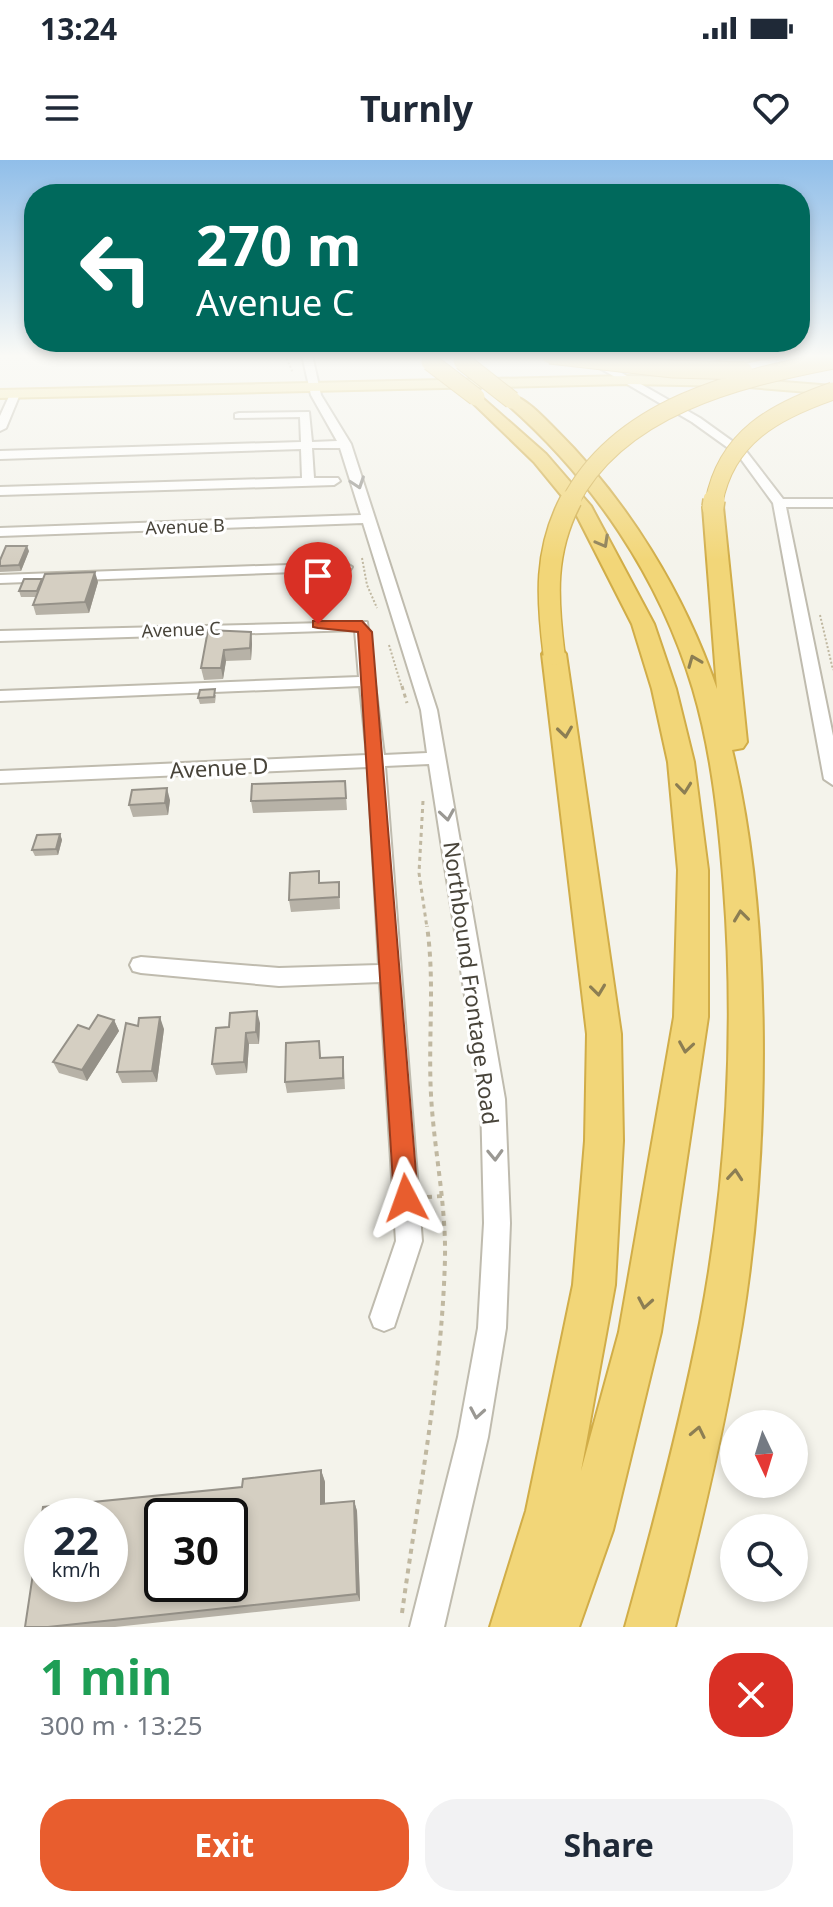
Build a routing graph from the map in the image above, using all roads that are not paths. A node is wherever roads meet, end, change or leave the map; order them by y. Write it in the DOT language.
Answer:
graph roads {
  1 [pos="306,423"];
  2 [pos="335,423"];
  3 [pos="504,423"];
  4 [pos="538,423"];
  5 [pos="647,423"];
  6 [pos="701,423"];
  7 [pos="763,423"];
  8 [pos="345,444"];
  9 [pos="308,447"];
  10 [pos="0,455"];
  11 [pos="334,481"];
  12 [pos="308,482"];
  13 [pos="0,491"];
  14 [pos="779,503"];
  15 [pos="832,504"];
  16 [pos="370,519"];
  17 [pos="0,532"];
  18 [pos="345,567"];
  19 [pos="0,579"];
  20 [pos="0,636"];
  21 [pos="368,681"];
  22 [pos="0,696"];
  23 [pos="828,736"];
  24 [pos="438,758"];
  25 [pos="376,760"];
  26 [pos="0,777"];
  27 [pos="833,779"];
  28 [pos="731,827"];
  29 [pos="141,965"];
  30 [pos="388,973"];
  31 [pos="384,1317"];
  32 [pos="569,1520"];
  33 [pos="427,1627"];
  34 [pos="515,1627"];
  35 [pos="554,1627"];
  36 [pos="650,1627"];
  1 -- 9 [label="street"];
  2 -- 8 [label="street, Northbound Frontage Road"];
  3 -- 32 [label="highway, one-way, bridge"];
  28 -- 4 [label="highway, one-way, bridge"];
  5 -- 32 [label="highway, one-way, bridge"];
  6 -- 14 [label="street"];
  7 -- 28 [label="highway, bridge"];
  8 -- 9 [label="street"];
  8 -- 16 [label="street, Northbound Frontage Road, one-way"];
  9 -- 10 [label="street"];
  9 -- 12 [label="street"];
  11 -- 12 [label="street"];
  12 -- 13 [label="street"];
  14 -- 15 [label="street"];
  14 -- 23 [label="street"];
  16 -- 17 [label="street, Avenue B"];
  16 -- 24 [label="street, Northbound Frontage Road"];
  18 -- 19 [label="street"];
  20 -- 21 [label="street, Avenue C"];
  21 -- 22 [label="street"];
  21 -- 25 [label="street"];
  23 -- 27 [label="street"];
  24 -- 25 [label="street, Avenue D"];
  24 -- 33 [label="street, Northbound Frontage Road, one-way"];
  25 -- 26 [label="street, Avenue D"];
  25 -- 30 [label="street"];
  36 -- 28 [label="highway, one-way"];
  29 -- 30 [label="street"];
  30 -- 31 [label="street"];
  32 -- 34 [label="highway"];
  32 -- 35 [label="highway"];
}
